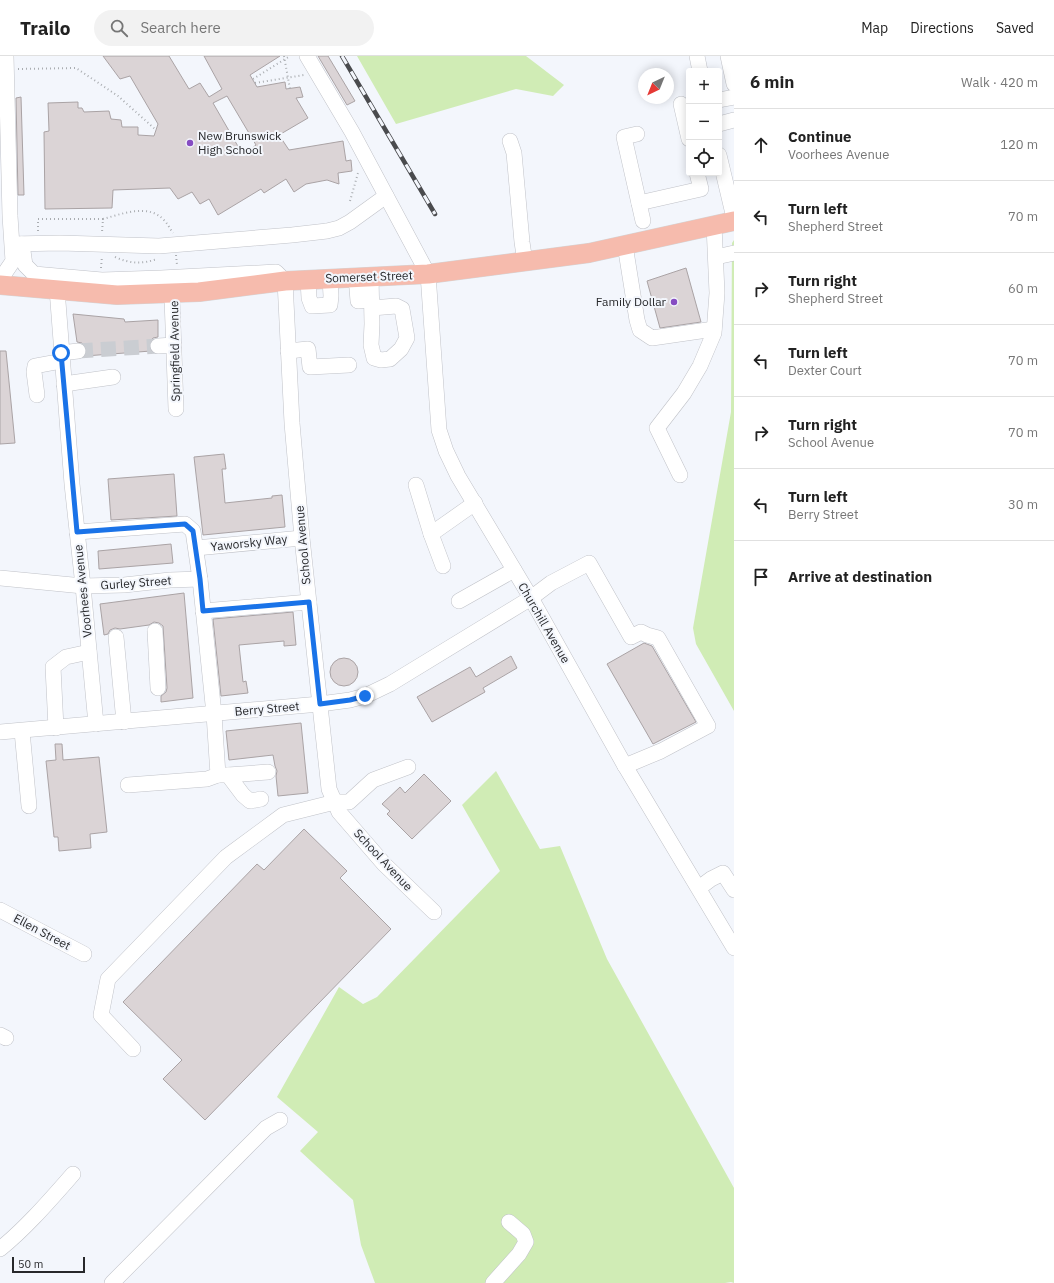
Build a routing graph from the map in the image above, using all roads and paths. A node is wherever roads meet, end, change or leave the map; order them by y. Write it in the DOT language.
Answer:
graph roads {
  1 [pos="284,56"];
  2 [pos="290,56"];
  3 [pos="307,56"];
  4 [pos="697,56"];
  5 [pos="728,56"];
  6 [pos="4,57"];
  7 [pos="285,59"];
  8 [pos="699,68"];
  9 [pos="18,69"];
  10 [pos="305,74"];
  11 [pos="288,77"];
  12 [pos="253,79"];
  13 [pos="255,83"];
  14 [pos="734,84"];
  15 [pos="290,89"];
  16 [pos="734,97"];
  17 [pos="722,99"];
  18 [pos="681,104"];
  19 [pos="734,120"];
  20 [pos="722,123"];
  21 [pos="686,126"];
  22 [pos="156,130"];
  23 [pos="637,134"];
  24 [pos="510,141"];
  25 [pos="722,168"];
  26 [pos="358,173"];
  27 [pos="723,173"];
  28 [pos="698,176"];
  29 [pos="386,196"];
  30 [pos="350,201"];
  31 [pos="639,203"];
  32 [pos="734,218"];
  33 [pos="103,219"];
  34 [pos="643,221"];
  35 [pos="734,221"];
  36 [pos="714,225"];
  37 [pos="174,235"];
  38 [pos="38,236"];
  39 [pos="102,238"];
  40 [pos="17,244"];
  41 [pos="625,245"];
  42 [pos="102,250"];
  43 [pos="176,250"];
  44 [pos="734,253"];
  45 [pos="112,255"];
  46 [pos="161,257"];
  47 [pos="716,257"];
  48 [pos="525,262"];
  49 [pos="178,272"];
  50 [pos="101,274"];
  51 [pos="428,274"];
  52 [pos="364,277"];
  53 [pos="330,278"];
  54 [pos="308,279"];
  55 [pos="0,280"];
  56 [pos="285,280"];
  57 [pos="0,285"];
  58 [pos="57,289"];
  59 [pos="174,294"];
  60 [pos="372,304"];
  61 [pos="714,329"];
  62 [pos="174,345"];
  63 [pos="158,346"];
  64 [pos="78,351"];
  65 [pos="288,351"];
  66 [pos="62,357"];
  67 [pos="349,365"];
  68 [pos="113,377"];
  69 [pos="64,384"];
  70 [pos="37,394"];
  71 [pos="176,409"];
  72 [pos="680,475"];
  73 [pos="416,485"];
  74 [pos="475,503"];
  75 [pos="77,532"];
  76 [pos="431,534"];
  77 [pos="302,538"];
  78 [pos="196,548"];
  79 [pos="443,566"];
  80 [pos="514,570"];
  81 [pos="0,578"];
  82 [pos="200,579"];
  83 [pos="83,586"];
  84 [pos="530,598"];
  85 [pos="459,601"];
  86 [pos="309,602"];
  87 [pos="203,611"];
  88 [pos="155,631"];
  89 [pos="116,637"];
  90 [pos="89,652"];
  91 [pos="158,688"];
  92 [pos="320,704"];
  93 [pos="214,714"];
  94 [pos="124,722"];
  95 [pos="96,724"];
  96 [pos="56,728"];
  97 [pos="22,731"];
  98 [pos="0,732"];
  99 [pos="625,766"];
  100 [pos="408,767"];
  101 [pos="268,772"];
  102 [pos="223,775"];
  103 [pos="128,785"];
  104 [pos="261,799"];
  105 [pos="335,802"];
  106 [pos="29,806"];
  107 [pos="729,869"];
  108 [pos="699,888"];
  109 [pos="734,890"];
  110 [pos="0,910"];
  111 [pos="434,912"];
  112 [pos="732,940"];
  113 [pos="84,954"];
  114 [pos="133,1049"];
  115 [pos="280,1120"];
  116 [pos="73,1174"];
  117 [pos="509,1222"];
  118 [pos="0,1249"];
  119 [pos="112,1283"];
  120 [pos="493,1283"];
  1 -- 7 [label="path"];
  2 -- 7 [label="path"];
  3 -- 29 [label="street"];
  4 -- 8 [label="street"];
  5 -- 14 [label="street"];
  6 -- 40 [label="street"];
  7 -- 11 [label="path"];
  7 -- 12 [label="path"];
  9 -- 22 [label="path"];
  10 -- 11 [label="path"];
  11 -- 13 [label="path"];
  11 -- 15 [label="path"];
  16 -- 17 [label="street"];
  18 -- 21 [label="street"];
  19 -- 20 [label="street"];
  23 -- 31 [label="street"];
  24 -- 48 [label="street"];
  25 -- 27 [label="street"];
  26 -- 30 [label="path"];
  27 -- 32 [label="street"];
  28 -- 31 [label="street"];
  29 -- 40 [label="street"];
  29 -- 51 [label="street"];
  31 -- 34 [label="street"];
  33 -- 37 [label="path"];
  33 -- 38 [label="path"];
  33 -- 39 [label="path"];
  35 -- 36 [label="main road, Somerset Street"];
  36 -- 41 [label="main road, Somerset Street"];
  36 -- 47 [label="street"];
  40 -- 55 [label="street"];
  40 -- 56 [label="street"];
  41 -- 48 [label="main road, Somerset Street"];
  41 -- 61 [label="street"];
  42 -- 50 [label="path"];
  43 -- 49 [label="path"];
  44 -- 47 [label="street"];
  45 -- 46 [label="path"];
  47 -- 61 [label="street"];
  48 -- 51 [label="main road, Somerset Street"];
  51 -- 52 [label="main road, Somerset Street"];
  51 -- 74 [label="street, Churchill Avenue"];
  52 -- 53 [label="main road, Somerset Street"];
  52 -- 60 [label="street"];
  53 -- 54 [label="main road, Somerset Street"];
  53 -- 54 [label="street"];
  54 -- 56 [label="main road, Somerset Street"];
  56 -- 59 [label="main road, Somerset Street"];
  56 -- 65 [label="street, School Avenue"];
  57 -- 58 [label="main road, Somerset Street"];
  58 -- 59 [label="main road, Somerset Street"];
  58 -- 66 [label="street, Voorhees Avenue"];
  59 -- 62 [label="street, Springfield Avenue"];
  61 -- 72 [label="street"];
  62 -- 63 [label="street"];
  62 -- 71 [label="street, Springfield Avenue"];
  64 -- 66 [label="street"];
  65 -- 67 [label="street"];
  65 -- 77 [label="street, School Avenue"];
  66 -- 69 [label="street, Voorhees Avenue"];
  66 -- 70 [label="street"];
  68 -- 69 [label="street"];
  69 -- 75 [label="street, Voorhees Avenue"];
  73 -- 76 [label="street"];
  74 -- 76 [label="street"];
  74 -- 80 [label="street, Churchill Avenue"];
  75 -- 78 [label="street"];
  75 -- 83 [label="street, Voorhees Avenue"];
  76 -- 79 [label="street"];
  77 -- 78 [label="street, Yaworsky Way"];
  77 -- 86 [label="street, School Avenue"];
  78 -- 82 [label="street"];
  80 -- 84 [label="street, Churchill Avenue"];
  80 -- 85 [label="street"];
  81 -- 83 [label="street, Gurley Street"];
  82 -- 83 [label="street, Gurley Street"];
  82 -- 87 [label="street"];
  83 -- 90 [label="street, Voorhees Avenue"];
  84 -- 92 [label="street, Berry Street"];
  84 -- 99 [label="street, Churchill Avenue"];
  84 -- 99 [label="street, Berry Street"];
  86 -- 87 [label="street"];
  86 -- 92 [label="street, School Avenue"];
  87 -- 93 [label="street"];
  88 -- 91 [label="street"];
  89 -- 94 [label="street"];
  90 -- 95 [label="street, Voorhees Avenue"];
  90 -- 96 [label="street"];
  92 -- 93 [label="street, Berry Street"];
  92 -- 105 [label="street, School Avenue"];
  93 -- 94 [label="street, Berry Street"];
  93 -- 102 [label="street"];
  94 -- 95 [label="street, Berry Street"];
  95 -- 96 [label="street, Berry Street"];
  96 -- 97 [label="street, Berry Street"];
  97 -- 98 [label="street, Berry Street"];
  97 -- 106 [label="street"];
  99 -- 108 [label="street, Churchill Avenue"];
  100 -- 105 [label="street"];
  101 -- 102 [label="street"];
  102 -- 103 [label="street"];
  102 -- 104 [label="street"];
  105 -- 111 [label="street, School Avenue"];
  105 -- 114 [label="street"];
  107 -- 108 [label="street"];
  107 -- 109 [label="street"];
  108 -- 112 [label="street, Churchill Avenue"];
  110 -- 113 [label="street, Ellen Street"];
  115 -- 119 [label="street"];
  116 -- 118 [label="street"];
  117 -- 120 [label="street"];
}
